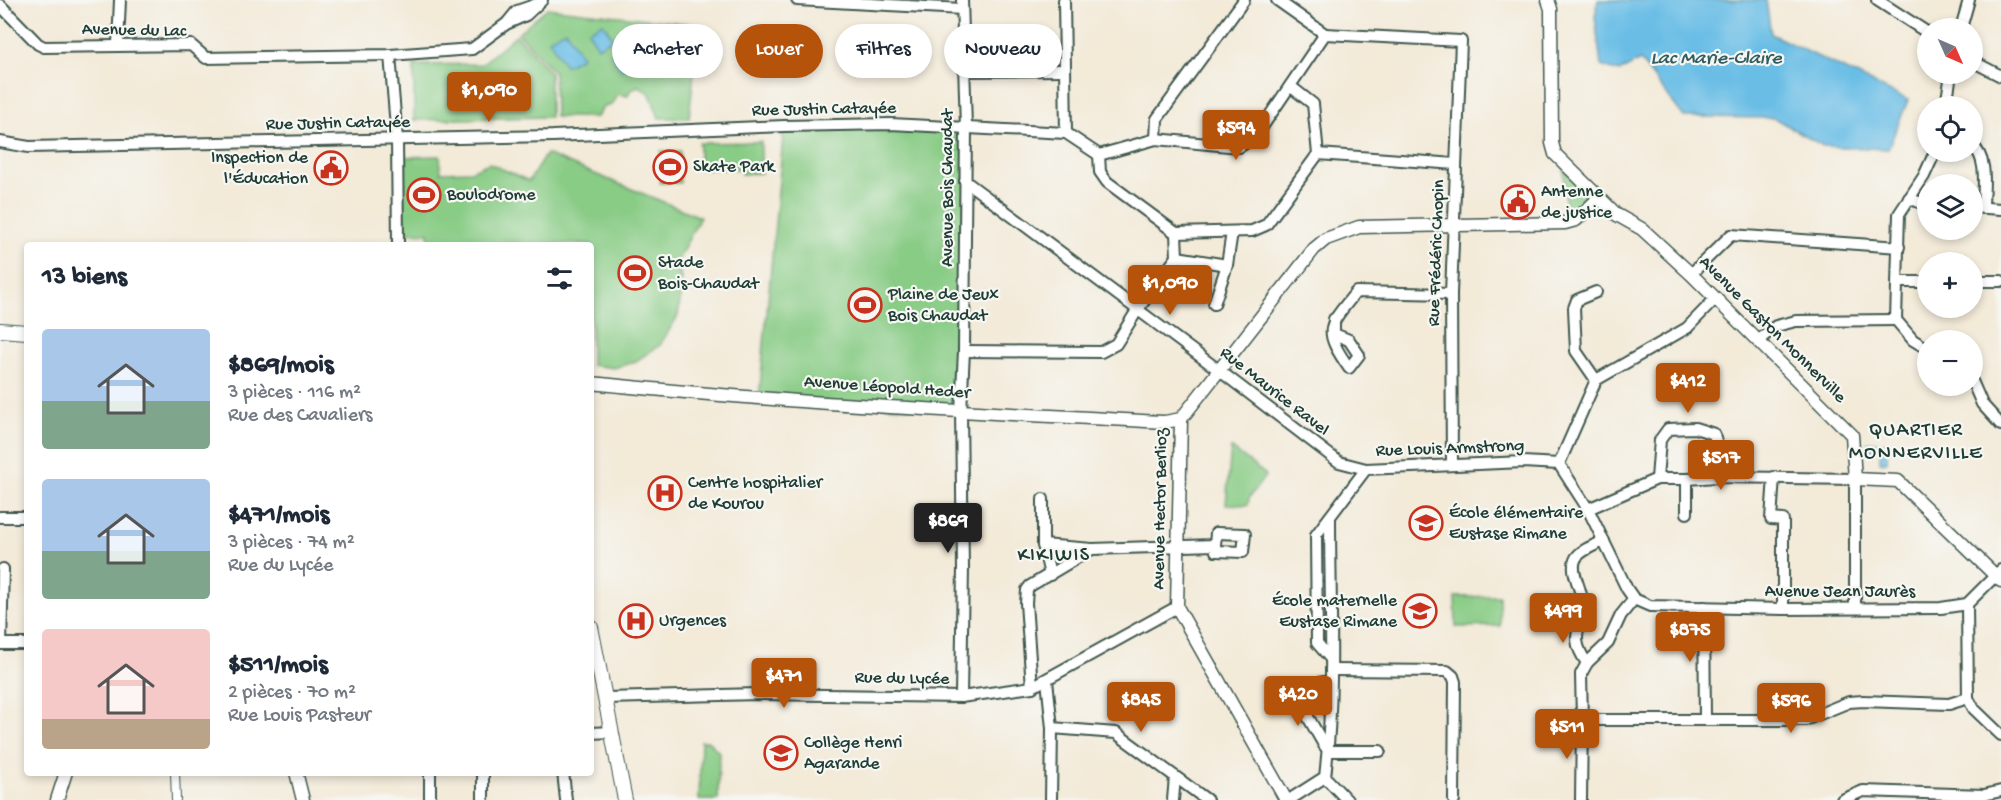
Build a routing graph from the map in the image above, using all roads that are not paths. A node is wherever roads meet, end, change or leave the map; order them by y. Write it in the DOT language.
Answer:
graph roads {
  1 [pos="120,0"];
  2 [pos="797,0"];
  3 [pos="1064,0"];
  4 [pos="1244,0"];
  5 [pos="1277,0"];
  6 [pos="1548,0"];
  7 [pos="1877,0"];
  8 [pos="1969,0"];
  9 [pos="540,2"];
  10 [pos="920,3"];
  11 [pos="0,4"];
  12 [pos="962,5"];
  13 [pos="1964,18"];
  14 [pos="963,24"];
  15 [pos="1917,26"];
  16 [pos="1325,34"];
  17 [pos="118,44"];
  18 [pos="390,55"];
  19 [pos="1983,67"];
  20 [pos="1064,70"];
  21 [pos="2001,76"];
  22 [pos="964,78"];
  23 [pos="1290,86"];
  24 [pos="966,127"];
  25 [pos="1066,133"];
  26 [pos="397,139"];
  27 [pos="1156,139"];
  28 [pos="0,142"];
  29 [pos="1318,154"];
  30 [pos="1099,155"];
  31 [pos="1930,162"];
  32 [pos="1456,165"];
  33 [pos="965,181"];
  34 [pos="1599,198"];
  35 [pos="1909,198"];
  36 [pos="1917,202"];
  37 [pos="1983,208"];
  38 [pos="2001,209"];
  39 [pos="1455,226"];
  40 [pos="1232,232"];
  41 [pos="1176,233"];
  42 [pos="398,242"];
  43 [pos="1899,247"];
  44 [pos="1177,257"];
  45 [pos="1227,265"];
  46 [pos="1691,274"];
  47 [pos="2001,281"];
  48 [pos="1898,282"];
  49 [pos="1917,282"];
  50 [pos="1983,282"];
  51 [pos="1596,292"];
  52 [pos="1451,294"];
  53 [pos="1716,298"];
  54 [pos="1214,304"];
  55 [pos="1138,309"];
  56 [pos="1334,319"];
  57 [pos="1896,320"];
  58 [pos="0,330"];
  59 [pos="24,332"];
  60 [pos="1759,340"];
  61 [pos="1917,342"];
  62 [pos="964,351"];
  63 [pos="1220,371"];
  64 [pos="1596,380"];
  65 [pos="594,382"];
  66 [pos="1979,396"];
  67 [pos="961,411"];
  68 [pos="1181,418"];
  69 [pos="2001,425"];
  70 [pos="1559,464"];
  71 [pos="1452,465"];
  72 [pos="1366,469"];
  73 [pos="1716,477"];
  74 [pos="1774,477"];
  75 [pos="1657,478"];
  76 [pos="1687,479"];
  77 [pos="1855,479"];
  78 [pos="1043,499"];
  79 [pos="1588,509"];
  80 [pos="1687,513"];
  81 [pos="0,517"];
  82 [pos="24,517"];
  83 [pos="1604,541"];
  84 [pos="1179,544"];
  85 [pos="1043,545"];
  86 [pos="1215,545"];
  87 [pos="1092,549"];
  88 [pos="3,569"];
  89 [pos="1050,575"];
  90 [pos="2000,576"];
  91 [pos="1634,598"];
  92 [pos="1967,604"];
  93 [pos="1704,606"];
  94 [pos="1177,607"];
  95 [pos="1855,608"];
  96 [pos="1783,609"];
  97 [pos="1,644"];
  98 [pos="24,644"];
  99 [pos="1587,663"];
  100 [pos="595,669"];
  101 [pos="1330,675"];
  102 [pos="1047,680"];
  103 [pos="1032,687"];
  104 [pos="961,697"];
  105 [pos="606,698"];
  106 [pos="1968,698"];
  107 [pos="1706,719"];
  108 [pos="1582,720"];
  109 [pos="1052,728"];
  110 [pos="612,732"];
  111 [pos="594,733"];
  112 [pos="2001,735"];
  113 [pos="1329,751"];
  114 [pos="1380,751"];
  115 [pos="65,776"];
  116 [pos="175,776"];
  117 [pos="297,776"];
  118 [pos="429,776"];
  119 [pos="483,776"];
  120 [pos="564,776"];
  121 [pos="1175,777"];
  122 [pos="1326,777"];
  123 [pos="2001,791"];
  124 [pos="57,800"];
  125 [pos="176,800"];
  126 [pos="303,800"];
  127 [pos="430,800"];
  128 [pos="483,800"];
  129 [pos="567,800"];
  130 [pos="625,800"];
  131 [pos="1051,800"];
  132 [pos="1173,800"];
  133 [pos="1207,800"];
  134 [pos="1287,800"];
  135 [pos="1347,800"];
  136 [pos="1454,800"];
  137 [pos="1581,800"];
  138 [pos="1842,800"];
  1 -- 17 [label="street"];
  2 -- 10 [label="street"];
  3 -- 20 [label="street"];
  4 -- 27 [label="street"];
  5 -- 16 [label="street"];
  6 -- 34 [label="street, Avenue Gaston Monnerville"];
  7 -- 15 [label="street"];
  8 -- 13 [label="street"];
  9 -- 18 [label="street, Avenue du Lac"];
  10 -- 12 [label="street"];
  11 -- 17 [label="street, Avenue du Lac"];
  12 -- 14 [label="street, Avenue Bois Chaudat"];
  16 -- 23 [label="street"];
  16 -- 32 [label="street, Rue Frédéric Chopin"];
  17 -- 18 [label="street, Avenue du Lac"];
  18 -- 26 [label="street"];
  19 -- 21 [label="street"];
  20 -- 25 [label="street"];
  22 -- 24 [label="street, Avenue Bois Chaudat"];
  23 -- 27 [label="street"];
  23 -- 29 [label="street"];
  24 -- 25 [label="street, Rue Justin Catayée"];
  24 -- 26 [label="street, Rue Justin Catayée"];
  24 -- 33 [label="street, Avenue Bois Chaudat"];
  25 -- 30 [label="street"];
  26 -- 28 [label="street, Rue Justin Catayée"];
  26 -- 42 [label="street"];
  27 -- 30 [label="street"];
  29 -- 32 [label="street"];
  29 -- 40 [label="street"];
  30 -- 41 [label="street"];
  31 -- 35 [label="street"];
  32 -- 39 [label="street, Rue Frédéric Chopin"];
  33 -- 55 [label="street, Rue Maurice Ravel"];
  33 -- 62 [label="street, Avenue Bois Chaudat"];
  34 -- 39 [label="street, Avenue Hector Berlioz"];
  34 -- 46 [label="street, Avenue Gaston Monnerville"];
  35 -- 36 [label="street"];
  35 -- 43 [label="street"];
  37 -- 38 [label="street"];
  39 -- 52 [label="street, Rue Frédéric Chopin"];
  39 -- 63 [label="street, Avenue Hector Berlioz"];
  40 -- 41 [label="street"];
  40 -- 45 [label="street"];
  41 -- 44 [label="street"];
  43 -- 46 [label="street"];
  43 -- 48 [label="street"];
  44 -- 45 [label="street"];
  44 -- 55 [label="street"];
  45 -- 54 [label="street"];
  46 -- 53 [label="street, Avenue Gaston Monnerville"];
  47 -- 50 [label="street"];
  48 -- 49 [label="street"];
  48 -- 57 [label="street"];
  51 -- 64 [label="street"];
  52 -- 56 [label="street"];
  52 -- 71 [label="street, Rue Frédéric Chopin"];
  53 -- 60 [label="street, Avenue Gaston Monnerville"];
  53 -- 64 [label="street"];
  55 -- 62 [label="street"];
  55 -- 63 [label="street, Rue Maurice Ravel"];
  57 -- 60 [label="street"];
  57 -- 61 [label="street"];
  58 -- 59 [label="main road"];
  60 -- 77 [label="street, Avenue Gaston Monnerville"];
  62 -- 67 [label="street, Avenue Bois Chaudat"];
  63 -- 68 [label="street, Avenue Hector Berlioz"];
  63 -- 72 [label="street, Rue Maurice Ravel"];
  64 -- 70 [label="street"];
  65 -- 67 [label="street, Avenue Léopold Heder"];
  66 -- 69 [label="street"];
  67 -- 68 [label="street, Avenue Léopold Heder"];
  67 -- 104 [label="street, Avenue Bois Chaudat"];
  68 -- 84 [label="street, Avenue Hector Berlioz"];
  70 -- 71 [label="street, Rue Louis Armstrong"];
  70 -- 79 [label="street"];
  71 -- 72 [label="street, Rue Louis Armstrong"];
  72 -- 101 [label="street, Rue Louis Armstrong"];
  73 -- 74 [label="street"];
  73 -- 75 [label="street"];
  73 -- 76 [label="street"];
  74 -- 77 [label="street"];
  74 -- 96 [label="street"];
  75 -- 76 [label="street"];
  75 -- 79 [label="street"];
  76 -- 80 [label="street"];
  77 -- 90 [label="street"];
  77 -- 95 [label="street"];
  78 -- 85 [label="street"];
  79 -- 83 [label="street"];
  81 -- 82 [label="street"];
  83 -- 91 [label="street"];
  83 -- 99 [label="street"];
  84 -- 86 [label="street"];
  84 -- 87 [label="street"];
  84 -- 94 [label="street, Avenue Hector Berlioz"];
  85 -- 87 [label="street"];
  85 -- 89 [label="street"];
  87 -- 89 [label="street"];
  88 -- 97 [label="street"];
  89 -- 103 [label="street"];
  90 -- 92 [label="street"];
  91 -- 93 [label="street, Avenue Jean Jaurès"];
  91 -- 99 [label="street"];
  92 -- 95 [label="street, Avenue Jean Jaurès"];
  92 -- 106 [label="street"];
  93 -- 96 [label="street, Avenue Jean Jaurès"];
  93 -- 107 [label="street"];
  94 -- 102 [label="street, Rue du Lycée"];
  94 -- 134 [label="street, Avenue Hector Berlioz"];
  95 -- 96 [label="street, Avenue Jean Jaurès"];
  97 -- 98 [label="street"];
  99 -- 108 [label="street"];
  100 -- 105 [label="main road"];
  101 -- 113 [label="street, Rue Louis Armstrong"];
  101 -- 113 [label="street"];
  101 -- 136 [label="street"];
  102 -- 103 [label="street, Rue du Lycée"];
  102 -- 109 [label="street"];
  103 -- 104 [label="street, Rue du Lycée"];
  104 -- 105 [label="street, Rue du Lycée"];
  105 -- 110 [label="main road"];
  106 -- 107 [label="street"];
  106 -- 112 [label="street"];
  107 -- 108 [label="street"];
  108 -- 137 [label="street"];
  109 -- 121 [label="street"];
  109 -- 131 [label="street"];
  110 -- 111 [label="street"];
  110 -- 130 [label="main road"];
  113 -- 114 [label="street"];
  113 -- 122 [label="street, Rue Louis Armstrong"];
  115 -- 124 [label="street"];
  116 -- 125 [label="street"];
  117 -- 126 [label="street"];
  118 -- 127 [label="street"];
  119 -- 128 [label="street"];
  120 -- 129 [label="street"];
  121 -- 132 [label="street"];
  121 -- 133 [label="street"];
  122 -- 134 [label="street"];
  122 -- 135 [label="street"];
  123 -- 138 [label="street"];
}
